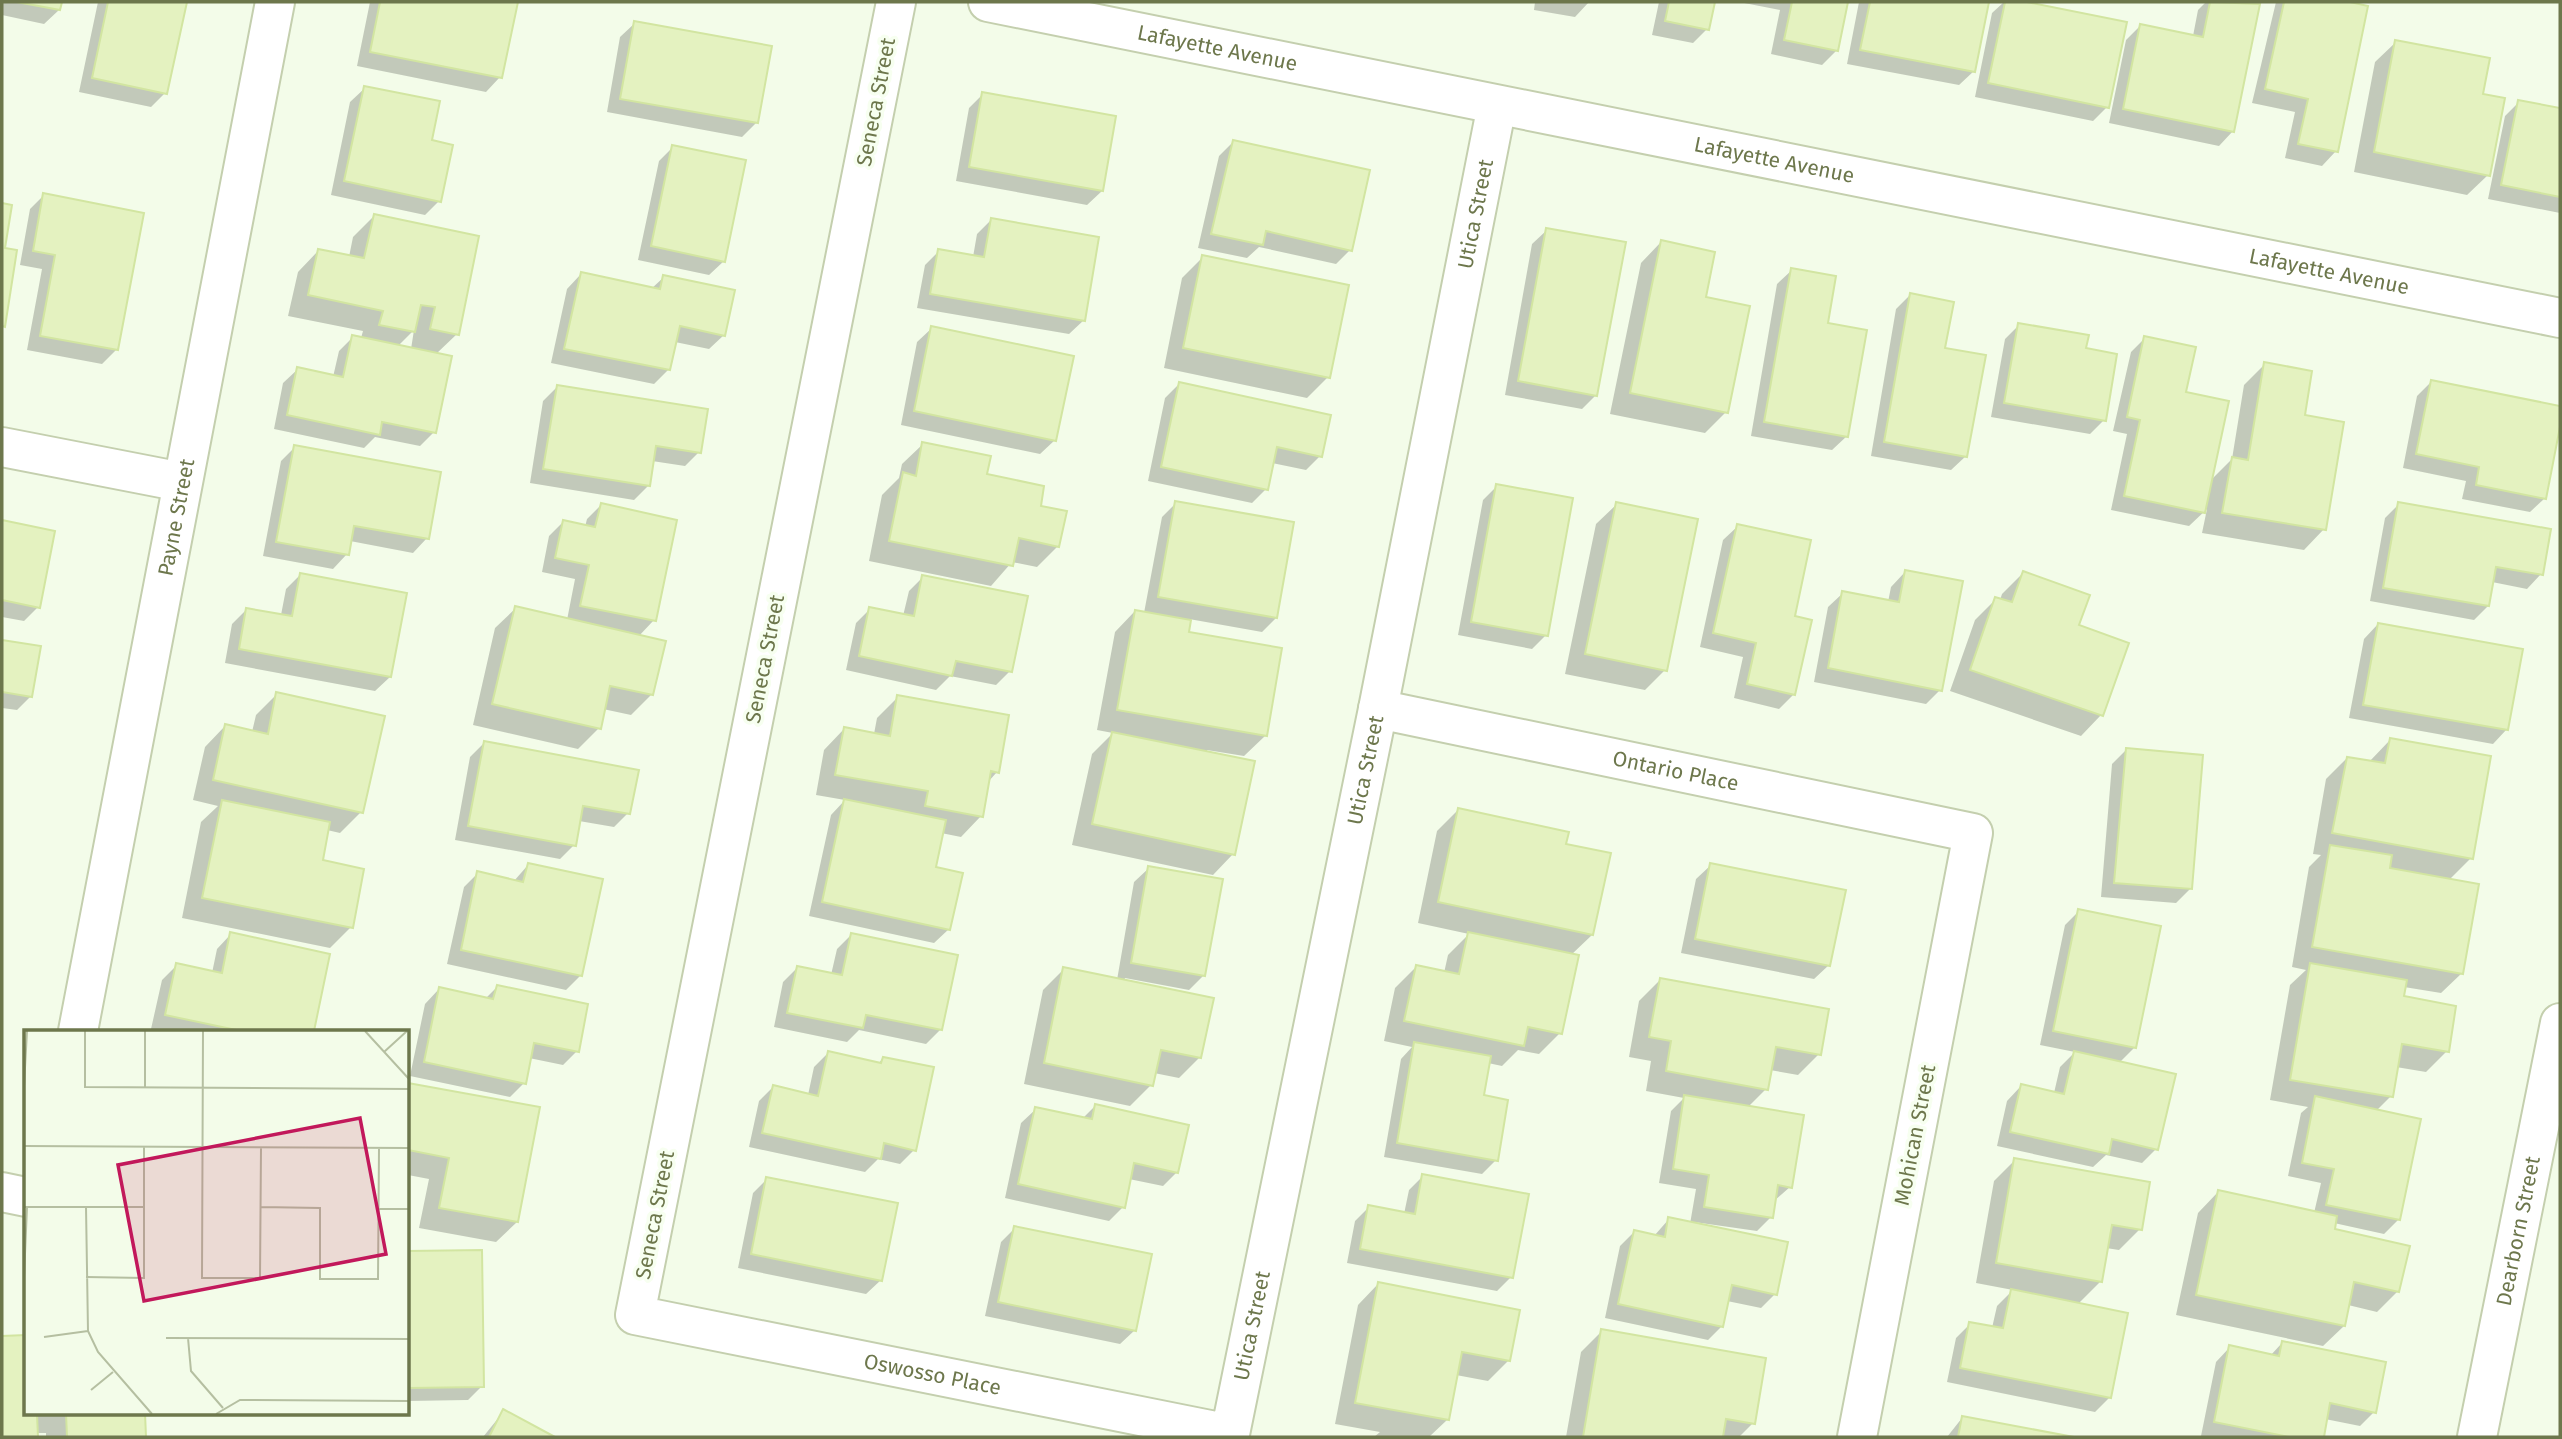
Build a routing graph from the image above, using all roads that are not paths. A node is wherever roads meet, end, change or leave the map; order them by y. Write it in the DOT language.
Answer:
graph roads {
  1 [pos="275,2"];
  2 [pos="896,2"];
  3 [pos="988,2"];
  4 [pos="1497,105"];
  5 [pos="2560,318"];
  6 [pos="2,447"];
  7 [pos="182,482"];
  8 [pos="1378,709"];
  9 [pos="1973,833"];
  10 [pos="2560,1023"];
  11 [pos="78,1030"];
  12 [pos="2,1192"];
  13 [pos="24,1197"];
  14 [pos="635,1315"];
  15 [pos="1230,1434"];
  16 [pos="1857,1437"];
  17 [pos="2477,1437"];
  1 -- 7 [label="street, Payne Street"];
  2 -- 14 [label="street, Seneca Street"];
  3 -- 4 [label="street, Lafayette Avenue"];
  4 -- 5 [label="street, Lafayette Avenue"];
  4 -- 8 [label="street, Utica Street"];
  6 -- 7 [label="street"];
  7 -- 11 [label="street, Payne Street"];
  8 -- 9 [label="street, Ontario Place"];
  8 -- 15 [label="street, Utica Street"];
  9 -- 16 [label="street, Mohican Street"];
  10 -- 17 [label="street, Dearborn Street"];
  12 -- 13 [label="street"];
  14 -- 15 [label="street, Oswosso Place"];
}
